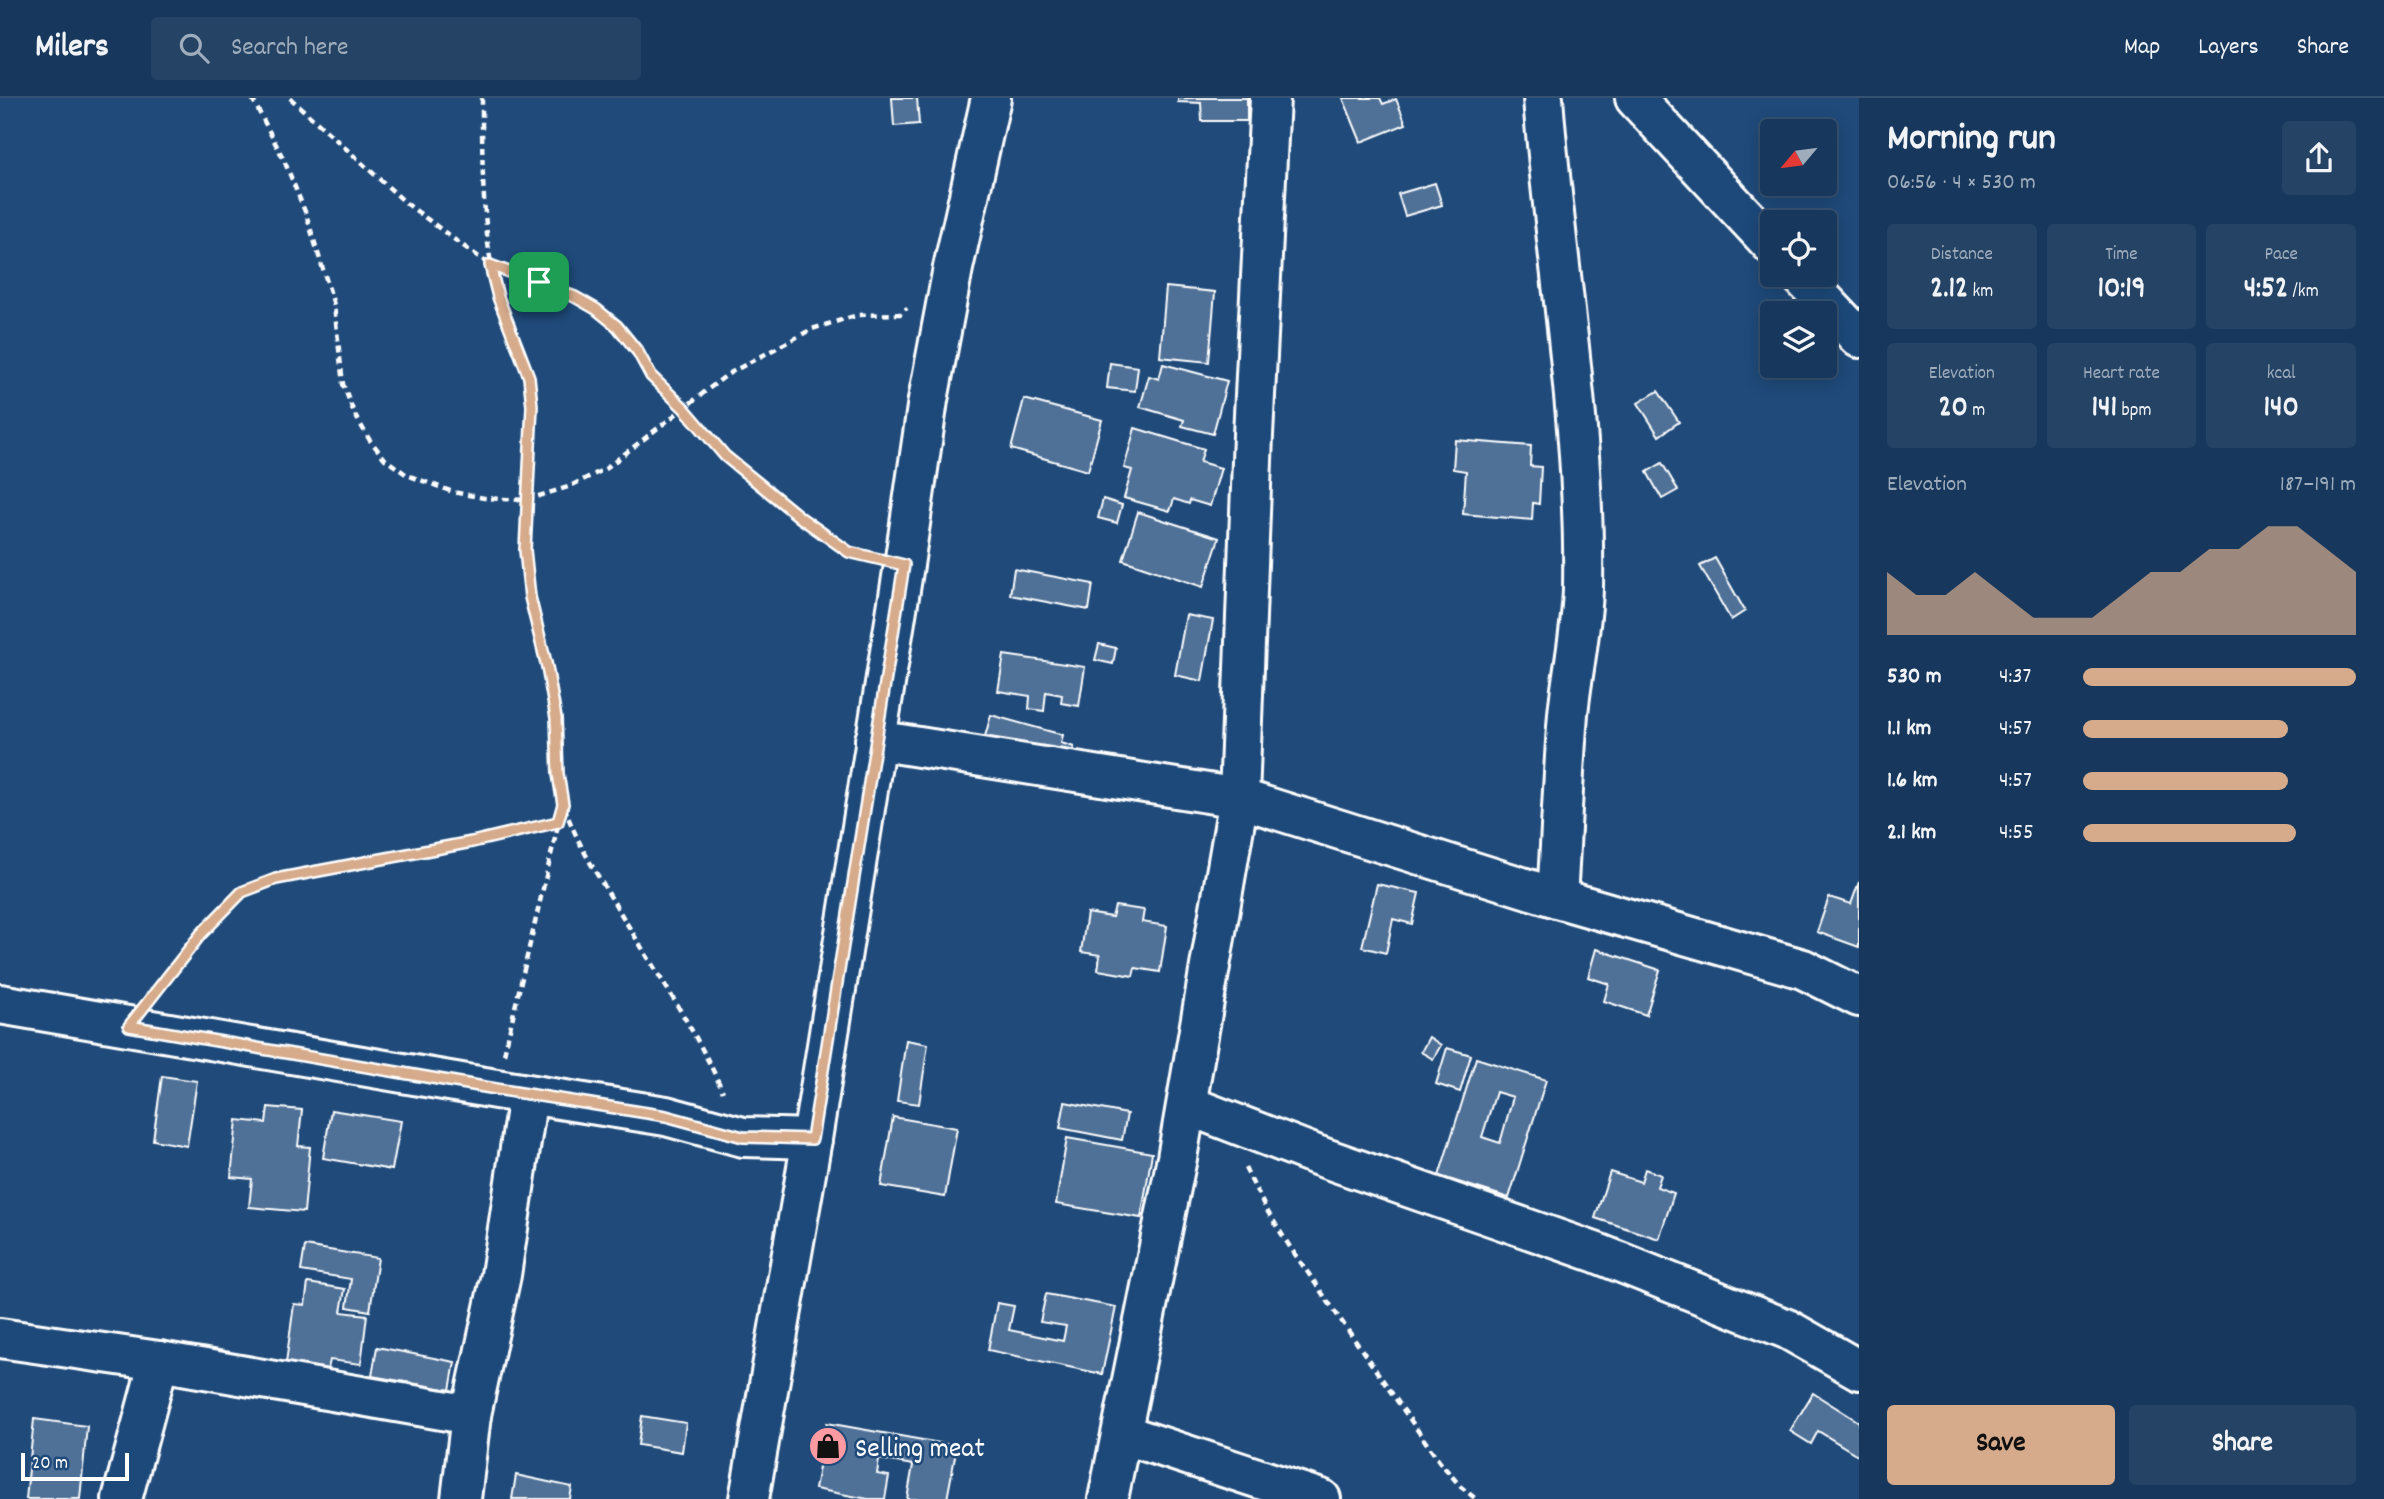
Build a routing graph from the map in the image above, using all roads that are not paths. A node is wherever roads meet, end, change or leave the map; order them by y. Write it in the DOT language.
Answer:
graph roads {
  1 [pos="991,98"];
  2 [pos="1270,98"];
  3 [pos="1543,98"];
  4 [pos="1635,98"];
  5 [pos="1760,232"];
  6 [pos="1811,287"];
  7 [pos="1859,338"];
  8 [pos="875,740"];
  9 [pos="1239,798"];
  10 [pos="1557,898"];
  11 [pos="1859,997"];
  12 [pos="0,1004"];
  13 [pos="512,1092"];
  14 [pos="1187,1105"];
  15 [pos="812,1139"];
  16 [pos="0,1338"];
  17 [pos="159,1361"];
  18 [pos="1859,1370"];
  19 [pos="471,1415"];
  20 [pos="1123,1434"];
  21 [pos="122,1499"];
  22 [pos="461,1499"];
  23 [pos="749,1499"];
  24 [pos="1108,1499"];
  25 [pos="1321,1499"];
  1 -- 8 [label="street"];
  2 -- 9 [label="street"];
  3 -- 10 [label="street"];
  4 -- 5 [label="street"];
  6 -- 7 [label="street"];
  8 -- 9 [label="street"];
  8 -- 15 [label="street"];
  9 -- 10 [label="street"];
  9 -- 14 [label="street"];
  10 -- 11 [label="street"];
  12 -- 13 [label="street"];
  13 -- 15 [label="street"];
  13 -- 19 [label="street"];
  14 -- 18 [label="street"];
  14 -- 20 [label="street"];
  15 -- 23 [label="street"];
  16 -- 17 [label="street"];
  17 -- 19 [label="street"];
  17 -- 21 [label="street"];
  19 -- 22 [label="street"];
  20 -- 24 [label="street"];
  20 -- 25 [label="street"];
}
